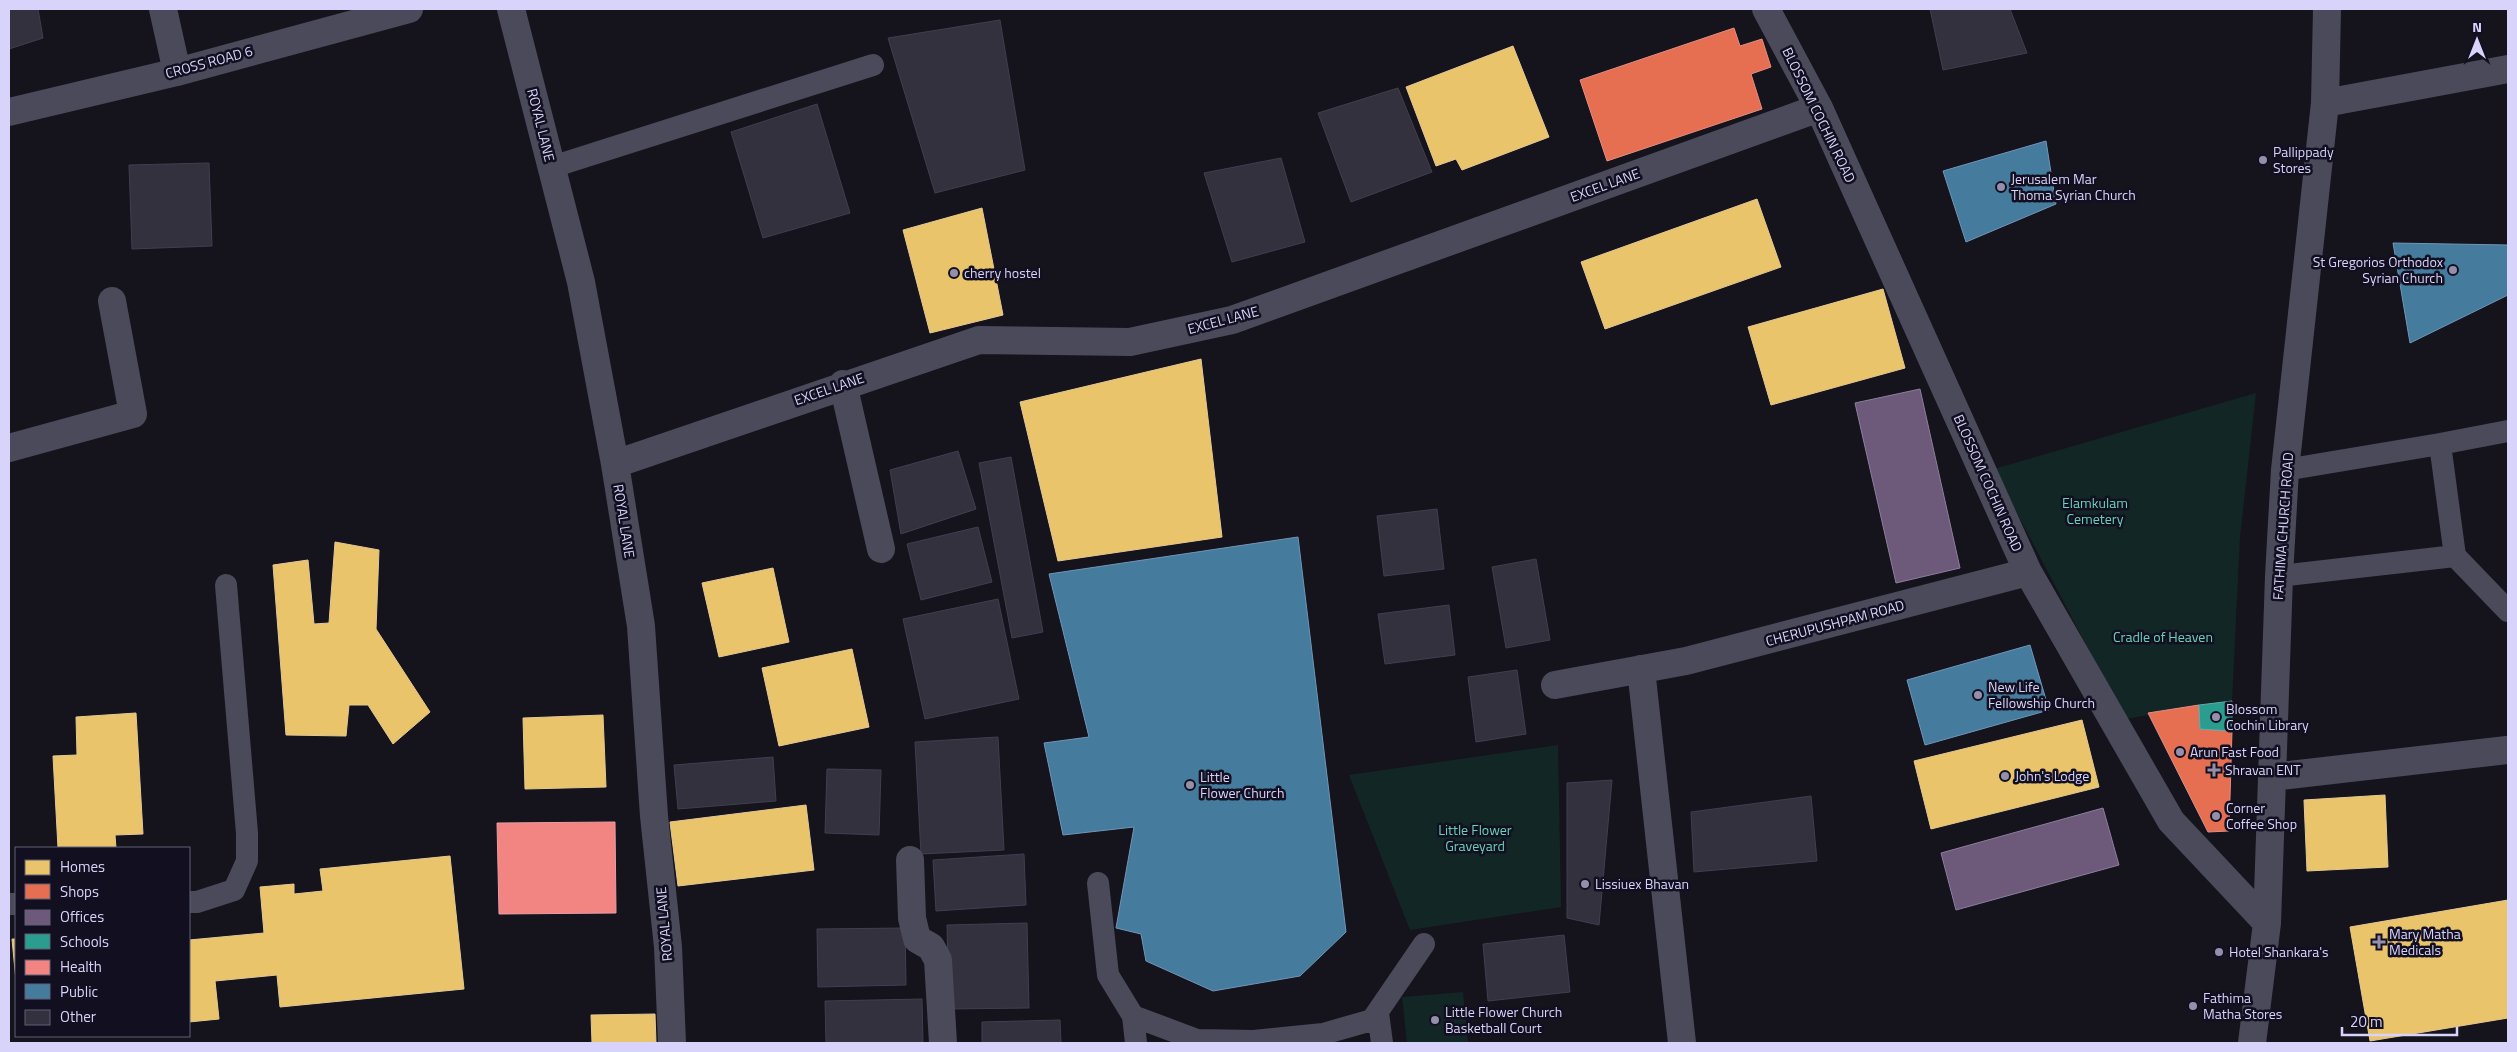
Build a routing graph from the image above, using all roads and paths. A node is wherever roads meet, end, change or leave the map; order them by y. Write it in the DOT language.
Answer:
graph roads {
  1 [pos="163,9"];
  2 [pos="409,9"];
  3 [pos="511,9"];
  4 [pos="1766,9"];
  5 [pos="2327,9"];
  6 [pos="873,65"];
  7 [pos="2508,69"];
  8 [pos="177,72"];
  9 [pos="2324,103"];
  10 [pos="1819,108"];
  11 [pos="9,112"];
  12 [pos="552,167"];
  13 [pos="112,301"];
  14 [pos="843,384"];
  15 [pos="2508,431"];
  16 [pos="2440,444"];
  17 [pos="9,448"];
  18 [pos="615,464"];
  19 [pos="2285,470"];
  20 [pos="881,550"];
  21 [pos="2456,556"];
  22 [pos="2028,572"];
  23 [pos="2279,576"];
  24 [pos="226,585"];
  25 [pos="2508,611"];
  26 [pos="1642,669"];
  27 [pos="1556,685"];
  28 [pos="2507,750"];
  29 [pos="2272,777"];
  30 [pos="910,860"];
  31 [pos="1098,882"];
  32 [pos="190,902"];
  33 [pos="2267,923"];
  34 [pos="1424,944"];
  35 [pos="1378,1013"];
  36 [pos="1133,1016"];
  37 [pos="1307,1040"];
  38 [pos="1222,1042"];
  39 [pos="672,1043"];
  40 [pos="943,1043"];
  41 [pos="1136,1043"];
  42 [pos="1382,1043"];
  43 [pos="1682,1043"];
  44 [pos="2252,1043"];
  1 -- 8 [label="street"];
  2 -- 8 [label="street, CROSS ROAD 6"];
  3 -- 12 [label="street, ROYAL LANE"];
  4 -- 10 [label="street, BLOSSOM COCHIN ROAD"];
  5 -- 9 [label="street, FATHIMA CHURCH ROAD"];
  6 -- 12 [label="lane"];
  7 -- 9 [label="street"];
  8 -- 11 [label="street, CROSS ROAD 6"];
  9 -- 19 [label="street, FATHIMA CHURCH ROAD"];
  10 -- 14 [label="street, EXCEL LANE"];
  10 -- 22 [label="street, BLOSSOM COCHIN ROAD"];
  12 -- 18 [label="street, ROYAL LANE"];
  13 -- 17 [label="street"];
  14 -- 18 [label="street, EXCEL LANE"];
  14 -- 20 [label="street"];
  15 -- 16 [label="lane"];
  16 -- 19 [label="lane"];
  16 -- 21 [label="lane"];
  18 -- 39 [label="street, ROYAL LANE"];
  19 -- 23 [label="street, FATHIMA CHURCH ROAD"];
  21 -- 23 [label="lane"];
  21 -- 25 [label="lane"];
  22 -- 26 [label="street, CHERUPUSHPAM ROAD"];
  22 -- 33 [label="street, BLOSSOM COCHIN ROAD"];
  23 -- 29 [label="street, FATHIMA CHURCH ROAD"];
  24 -- 32 [label="lane"];
  26 -- 27 [label="street, CHERUPUSHPAM ROAD"];
  26 -- 43 [label="street"];
  28 -- 29 [label="street"];
  29 -- 33 [label="street, FATHIMA CHURCH ROAD"];
  30 -- 40 [label="street"];
  31 -- 36 [label="lane"];
  33 -- 44 [label="street, FATHIMA CHURCH ROAD"];
  34 -- 35 [label="lane"];
  35 -- 37 [label="lane"];
  35 -- 42 [label="lane"];
  36 -- 38 [label="lane"];
  36 -- 41 [label="lane"];
  37 -- 38 [label="lane"];
}
